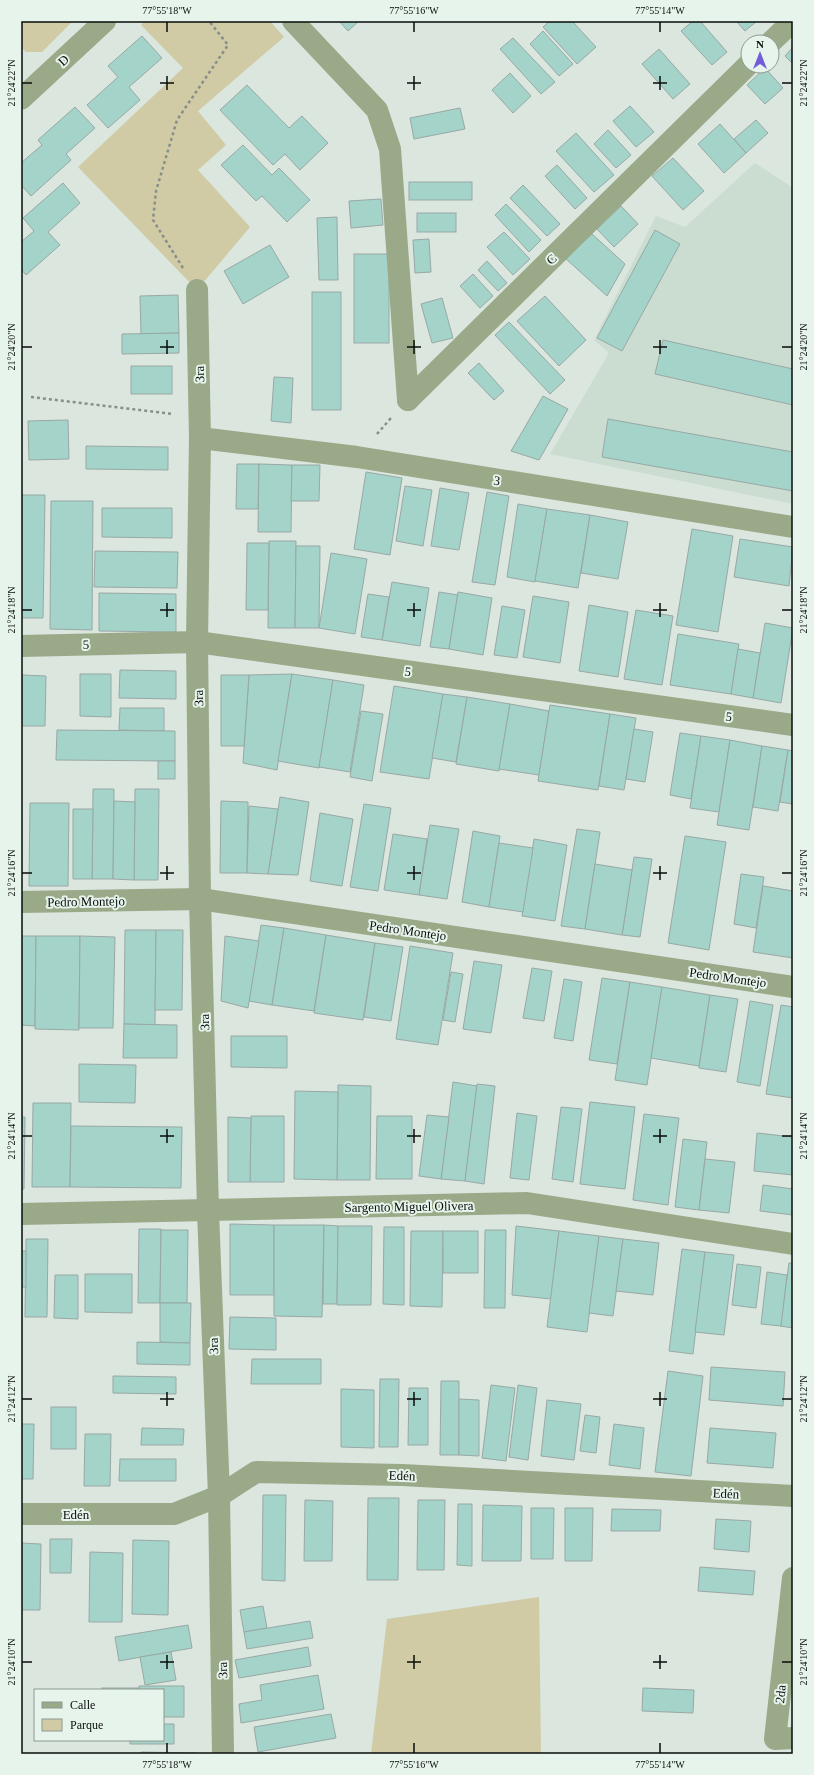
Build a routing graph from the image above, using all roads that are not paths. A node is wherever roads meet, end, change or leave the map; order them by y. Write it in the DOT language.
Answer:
graph roads {
  1 [pos="105,21"];
  2 [pos="293,21"];
  3 [pos="792,21"];
  4 [pos="779,34"];
  5 [pos="740,73"];
  6 [pos="24,91"];
  7 [pos="197,290"];
  8 [pos="200,428"];
  9 [pos="793,527"];
  10 [pos="197,642"];
  11 [pos="21,646"];
  12 [pos="793,725"];
  13 [pos="200,899"];
  14 [pos="21,902"];
  15 [pos="793,987"];
  16 [pos="208,1211"];
  17 [pos="21,1214"];
  18 [pos="793,1244"];
  19 [pos="219,1496"];
  20 [pos="793,1496"];
  21 [pos="21,1514"];
  22 [pos="793,1578"];
  23 [pos="784,1738"];
  24 [pos="223,1754"];
  1 -- 6 [label="street, D"];
  2 -- 5 [label="street, C"];
  3 -- 4 [label="street"];
  7 -- 8 [label="street, 3ra"];
  8 -- 9 [label="street, 3"];
  8 -- 10 [label="street, 3ra"];
  10 -- 11 [label="street, 5"];
  10 -- 12 [label="street, 5"];
  10 -- 13 [label="street, 3ra"];
  13 -- 14 [label="street, Pedro Montejo"];
  13 -- 15 [label="street, Pedro Montejo"];
  13 -- 16 [label="street, 3ra"];
  16 -- 17 [label="street, Sargento Miguel Olivera"];
  16 -- 18 [label="street, Sargento Miguel Olivera"];
  16 -- 19 [label="street, 3ra"];
  19 -- 20 [label="street, Edén"];
  19 -- 21 [label="street, Edén"];
  19 -- 24 [label="street, 3ra"];
  22 -- 23 [label="street, 2da"];
}
